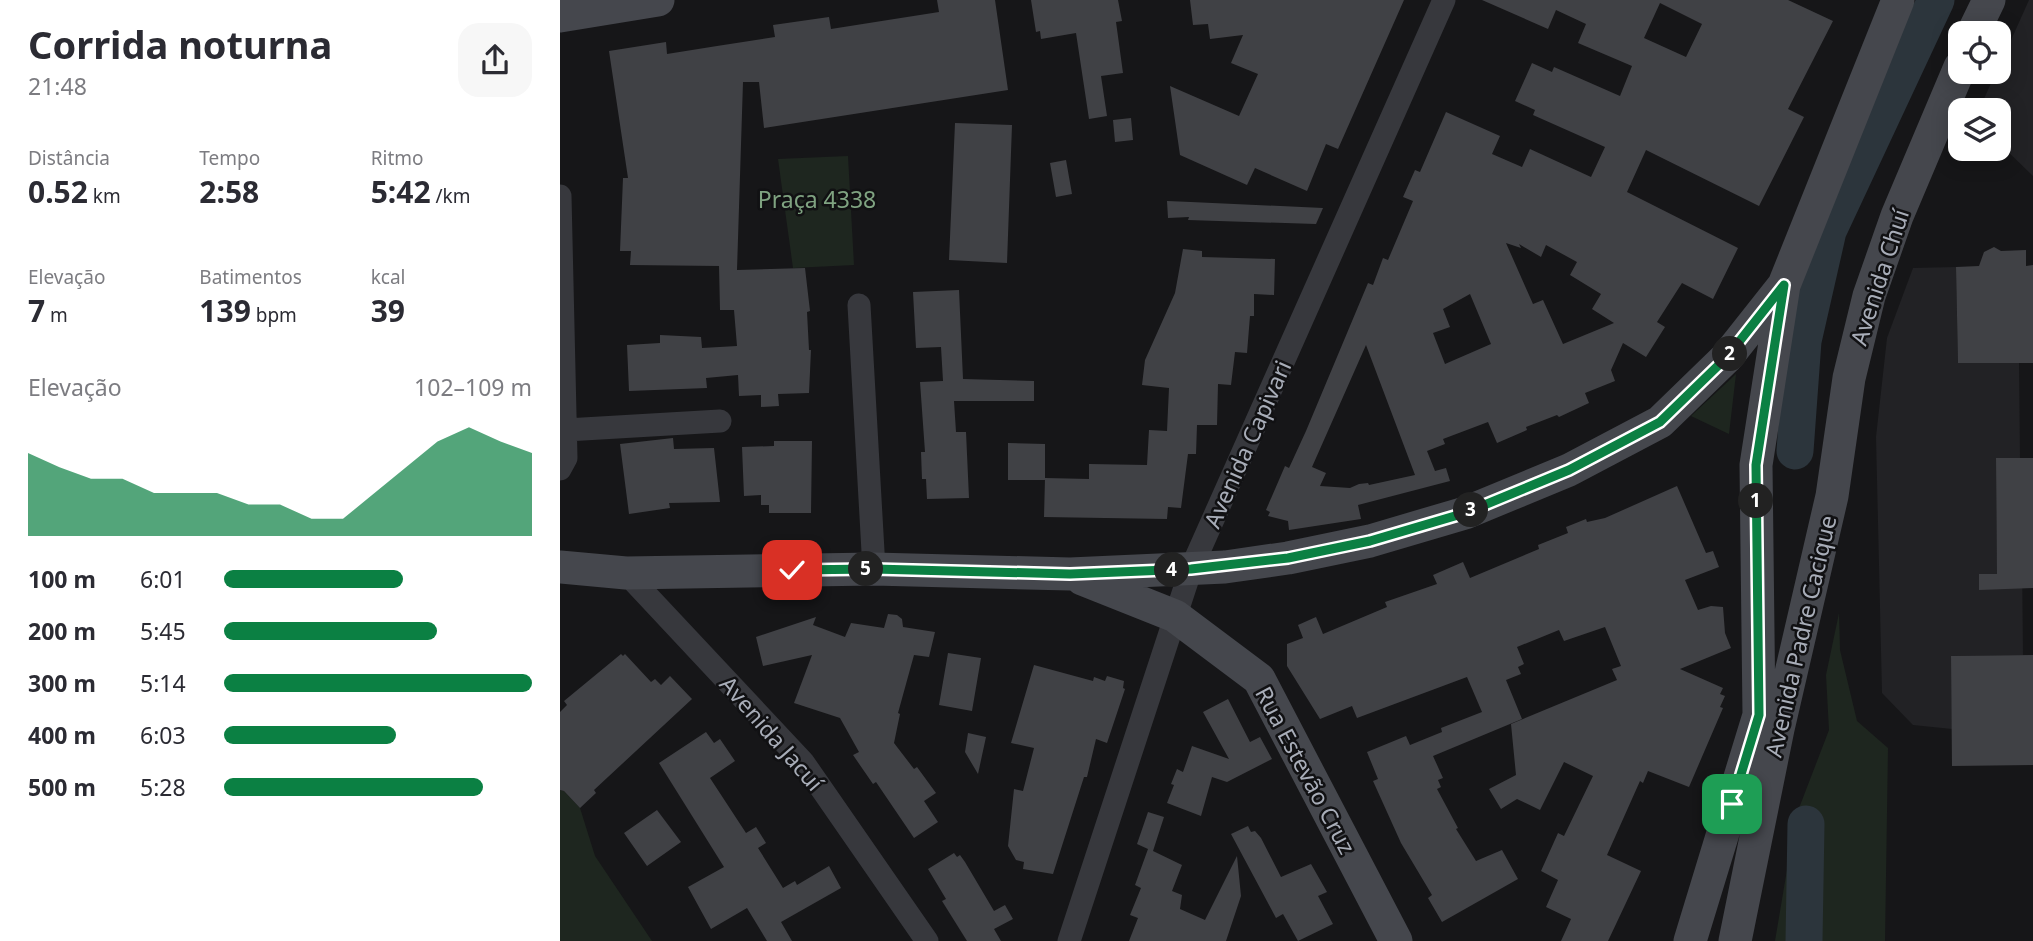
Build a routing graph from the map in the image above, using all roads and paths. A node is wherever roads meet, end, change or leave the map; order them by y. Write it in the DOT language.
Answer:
graph roads {
  1 [pos="658,0"];
  2 [pos="1444,0"];
  3 [pos="1898,0"];
  4 [pos="560,16"];
  5 [pos="1953,84"];
  6 [pos="560,196"];
  7 [pos="1784,285"];
  8 [pos="859,305"];
  9 [pos="720,421"];
  10 [pos="566,430"];
  11 [pos="560,469"];
  12 [pos="1832,496"];
  13 [pos="560,567"];
  14 [pos="874,569"];
  15 [pos="1191,569"];
  16 [pos="626,573"];
  17 [pos="1070,574"];
  18 [pos="1175,616"];
  19 [pos="1739,935"];
  20 [pos="927,941"];
  21 [pos="1069,941"];
  22 [pos="1396,941"];
  23 [pos="1690,941"];
  1 -- 4 [label="main road"];
  2 -- 15 [label="street, Avenida Capivari"];
  3 -- 7 [label="main road"];
  5 -- 12 [label="main road, Avenida Chuí"];
  6 -- 10 [label="street"];
  7 -- 15 [label="main road"];
  7 -- 23 [label="main road, Avenida Padre Cacique"];
  8 -- 14 [label="street"];
  9 -- 10 [label="street"];
  10 -- 11 [label="street"];
  12 -- 19 [label="main road, Avenida Padre Cacique"];
  13 -- 16 [label="main road"];
  14 -- 16 [label="main road"];
  14 -- 17 [label="main road"];
  15 -- 17 [label="main road"];
  15 -- 18 [label="street, Avenida Capivari"];
  16 -- 20 [label="street, Avenida Jacuí"];
  17 -- 18 [label="main road, Rua Estevão Cruz"];
  18 -- 21 [label="street, Avenida Capivari"];
  18 -- 22 [label="main road, Rua Estevão Cruz"];
}
